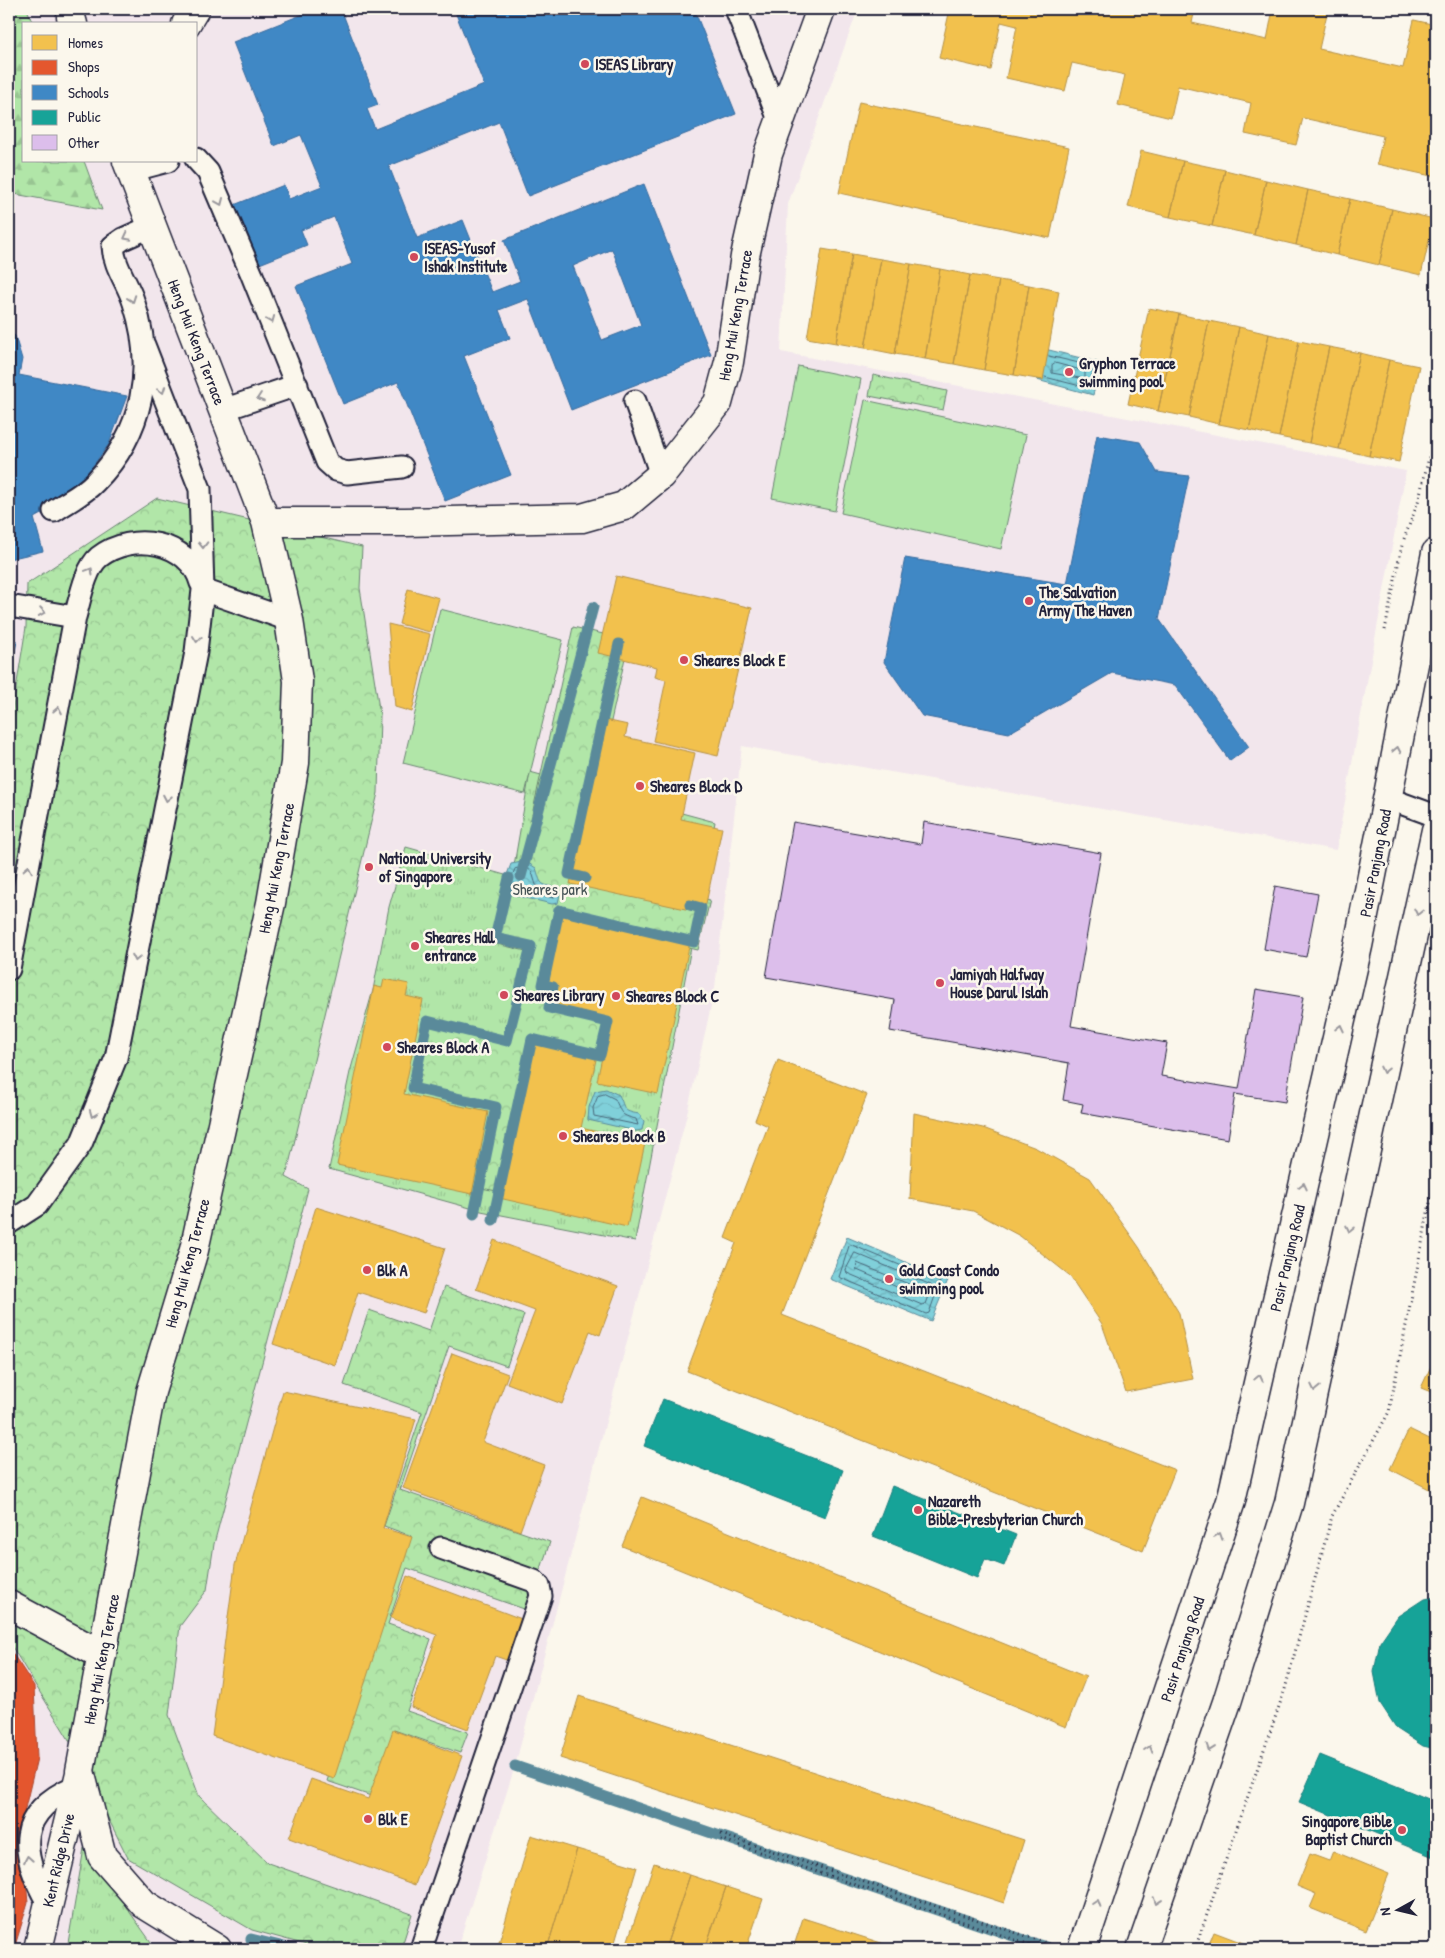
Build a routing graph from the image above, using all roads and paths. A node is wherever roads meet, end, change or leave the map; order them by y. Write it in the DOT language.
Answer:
graph roads {
  1 [pos="72,9"];
  2 [pos="185,9"];
  3 [pos="196,9"];
  4 [pos="736,9"];
  5 [pos="821,9"];
  6 [pos="72,22"];
  7 [pos="186,22"];
  8 [pos="187,22"];
  9 [pos="779,120"];
  10 [pos="198,161"];
  11 [pos="160,162"];
  12 [pos="129,166"];
  13 [pos="152,226"];
  14 [pos="144,344"];
  15 [pos="297,385"];
  16 [pos="635,401"];
  17 [pos="223,410"];
  18 [pos="402,467"];
  19 [pos="661,475"];
  20 [pos="54,511"];
  21 [pos="266,522"];
  22 [pos="1436,553"];
  23 [pos="203,590"];
  24 [pos="9,606"];
  25 [pos="75,617"];
  26 [pos="289,620"];
  27 [pos="1387,798"];
  28 [pos="1436,816"];
  29 [pos="1436,830"];
  30 [pos="9,969"];
  31 [pos="1436,1172"];
  32 [pos="9,1223"];
  33 [pos="441,1548"];
  34 [pos="9,1605"];
  35 [pos="102,1655"];
  36 [pos="78,1779"];
  37 [pos="721,1834"];
  38 [pos="721,1839"];
  39 [pos="1039,1941"];
  40 [pos="38,1949"];
  41 [pos="217,1949"];
  42 [pos="421,1949"];
  43 [pos="1042,1949"];
  44 [pos="1082,1949"];
  45 [pos="1141,1949"];
  46 [pos="1195,1949"];
  1 -- 6 [label="street"];
  2 -- 7 [label="street"];
  3 -- 8 [label="street"];
  4 -- 9 [label="lane"];
  5 -- 9 [label="street, Heng Mui Keng Terrace"];
  9 -- 19 [label="street, Heng Mui Keng Terrace"];
  10 -- 15 [label="lane, one-way"];
  11 -- 12 [label="lane"];
  12 -- 13 [label="street, Heng Mui Keng Terrace"];
  13 -- 14 [label="lane, one-way"];
  13 -- 17 [label="street, Heng Mui Keng Terrace"];
  14 -- 20 [label="lane"];
  14 -- 23 [label="lane, one-way"];
  15 -- 17 [label="lane, one-way"];
  15 -- 18 [label="lane"];
  16 -- 19 [label="lane"];
  17 -- 21 [label="street, Heng Mui Keng Terrace"];
  19 -- 21 [label="street, Heng Mui Keng Terrace"];
  21 -- 26 [label="street, Heng Mui Keng Terrace"];
  27 -- 22 [label="street, Pasir Panjang Road, one-way"];
  25 -- 23 [label="lane, one-way"];
  23 -- 26 [label="lane"];
  23 -- 32 [label="lane, one-way"];
  24 -- 25 [label="lane, one-way"];
  30 -- 25 [label="lane, one-way"];
  26 -- 35 [label="street, Heng Mui Keng Terrace"];
  27 -- 28 [label="lane"];
  44 -- 27 [label="street, Pasir Panjang Road, one-way"];
  29 -- 45 [label="street, one-way"];
  31 -- 46 [label="path"];
  33 -- 42 [label="lane"];
  34 -- 35 [label="street"];
  35 -- 36 [label="street, Heng Mui Keng Terrace"];
  40 -- 36 [label="street, Kent Ridge Drive, one-way"];
  36 -- 41 [label="street, Heng Mui Keng Terrace"];
  37 -- 39 [label="path"];
  38 -- 43 [label="path"];
}
